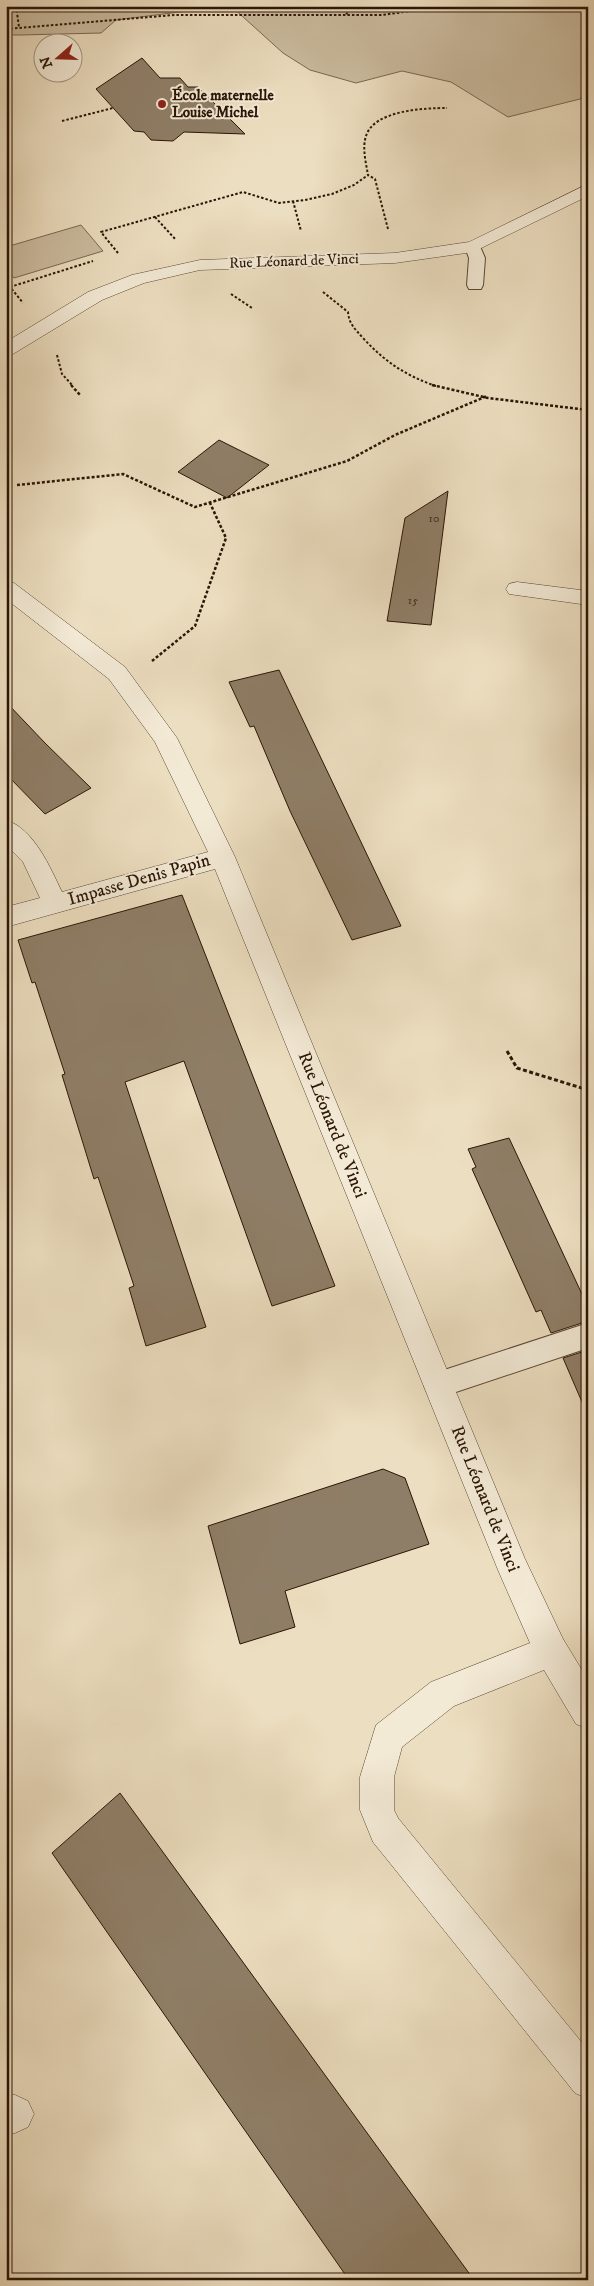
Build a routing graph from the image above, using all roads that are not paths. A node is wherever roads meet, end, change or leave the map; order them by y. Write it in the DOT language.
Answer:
graph roads {
  1 [pos="588,189"];
  2 [pos="473,247"];
  3 [pos="475,285"];
  4 [pos="6,350"];
  5 [pos="6,588"];
  6 [pos="517,589"];
  7 [pos="588,598"];
  8 [pos="6,829"];
  9 [pos="223,857"];
  10 [pos="55,904"];
  11 [pos="6,917"];
  12 [pos="588,1335"];
  13 [pos="438,1385"];
  14 [pos="551,1651"];
  15 [pos="588,1712"];
  16 [pos="588,2080"];
  1 -- 2 [label="street, Rue Léonard de Vinci"];
  2 -- 3 [label="lane"];
  2 -- 4 [label="street, Rue Léonard de Vinci"];
  5 -- 9 [label="street, Rue Léonard de Vinci"];
  6 -- 7 [label="street"];
  8 -- 10 [label="street, Impasse Denis Papin"];
  9 -- 10 [label="street, Impasse Denis Papin"];
  9 -- 13 [label="street, Rue Léonard de Vinci"];
  10 -- 11 [label="street, Impasse Denis Papin"];
  12 -- 13 [label="lane"];
  13 -- 14 [label="street, Rue Léonard de Vinci"];
  14 -- 15 [label="street, Rue Léonard de Vinci"];
  14 -- 16 [label="street"];
}
